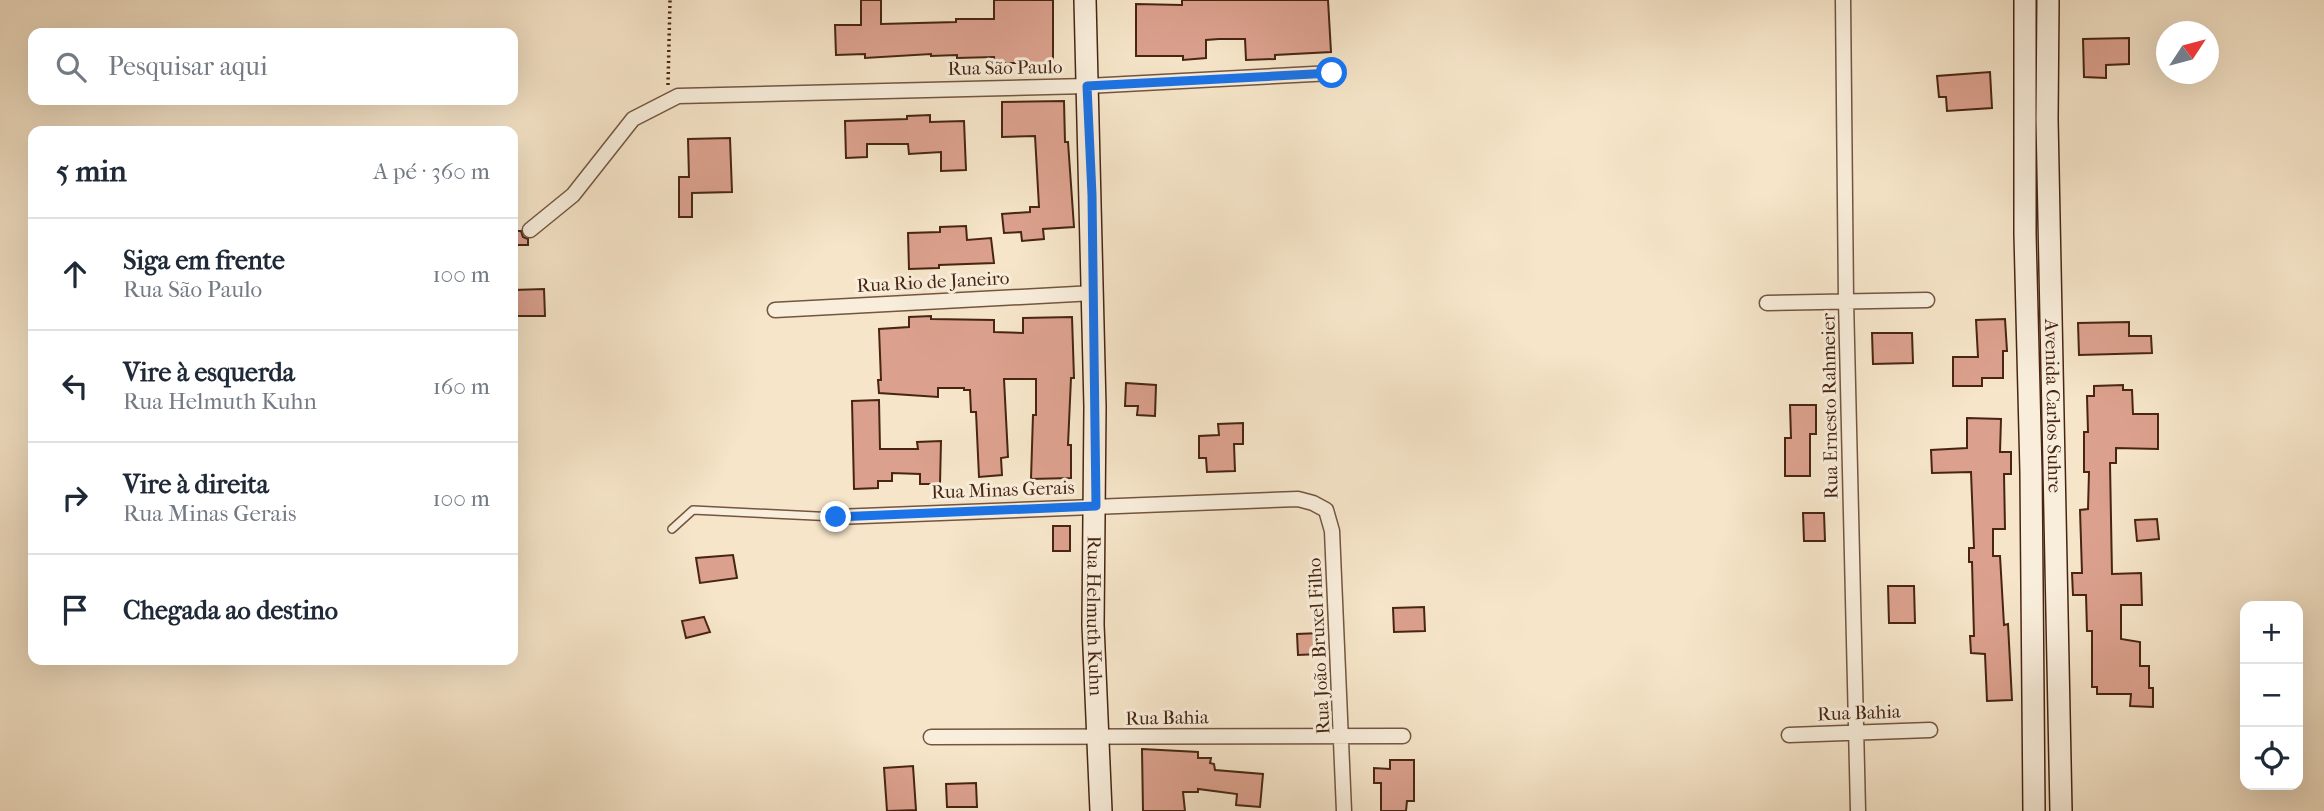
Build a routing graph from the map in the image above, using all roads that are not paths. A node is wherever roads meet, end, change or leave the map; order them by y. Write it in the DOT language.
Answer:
graph roads {
  1 [pos="1085,0"];
  2 [pos="1843,0"];
  3 [pos="2025,0"];
  4 [pos="2048,0"];
  5 [pos="1332,73"];
  6 [pos="1087,86"];
  7 [pos="530,230"];
  8 [pos="1094,293"];
  9 [pos="1846,300"];
  10 [pos="1927,300"];
  11 [pos="1768,303"];
  12 [pos="2052,303"];
  13 [pos="2026,304"];
  14 [pos="775,310"];
  15 [pos="1298,499"];
  16 [pos="1096,506"];
  17 [pos="836,517"];
  18 [pos="672,529"];
  19 [pos="2032,723"];
  20 [pos="2059,724"];
  21 [pos="1930,730"];
  22 [pos="1856,732"];
  23 [pos="1343,735"];
  24 [pos="1789,735"];
  25 [pos="1403,736"];
  26 [pos="931,737"];
  27 [pos="1099,737"];
  28 [pos="1101,811"];
  29 [pos="1345,811"];
  30 [pos="1858,811"];
  31 [pos="2034,811"];
  32 [pos="2061,811"];
  1 -- 6 [label="street, Rua Helmuth Kuhn"];
  2 -- 9 [label="street, Rua Ernesto Rahmeier"];
  3 -- 13 [label="street, Avenida Carlos Suhre"];
  4 -- 12 [label="street, Avenida Carlos Suhre"];
  5 -- 6 [label="street, Rua São Paulo"];
  6 -- 7 [label="street, Rua São Paulo"];
  6 -- 8 [label="street, Rua Helmuth Kuhn"];
  8 -- 14 [label="street, Rua Rio de Janeiro"];
  8 -- 16 [label="street, Rua Helmuth Kuhn"];
  9 -- 10 [label="street"];
  9 -- 11 [label="street"];
  9 -- 22 [label="street, Rua Ernesto Rahmeier"];
  12 -- 13 [label="street"];
  12 -- 20 [label="street, Avenida Carlos Suhre"];
  13 -- 19 [label="street, Avenida Carlos Suhre"];
  15 -- 16 [label="street, Rua Minas Gerais"];
  15 -- 23 [label="street, Rua João Bruxel Filho"];
  16 -- 17 [label="street, Rua Minas Gerais"];
  16 -- 27 [label="street, Rua Helmuth Kuhn"];
  17 -- 18 [label="lane"];
  19 -- 20 [label="street"];
  19 -- 31 [label="street, Avenida Carlos Suhre"];
  20 -- 32 [label="street, Avenida Carlos Suhre"];
  21 -- 22 [label="street, Rua Bahia"];
  22 -- 24 [label="street, Rua Bahia"];
  22 -- 30 [label="street, Rua Ernesto Rahmeier"];
  23 -- 25 [label="street, Rua Bahia"];
  23 -- 27 [label="street, Rua Bahia"];
  23 -- 29 [label="street, Rua João Bruxel Filho"];
  26 -- 27 [label="street, Rua Bahia"];
  27 -- 28 [label="street, Rua Helmuth Kuhn"];
}
